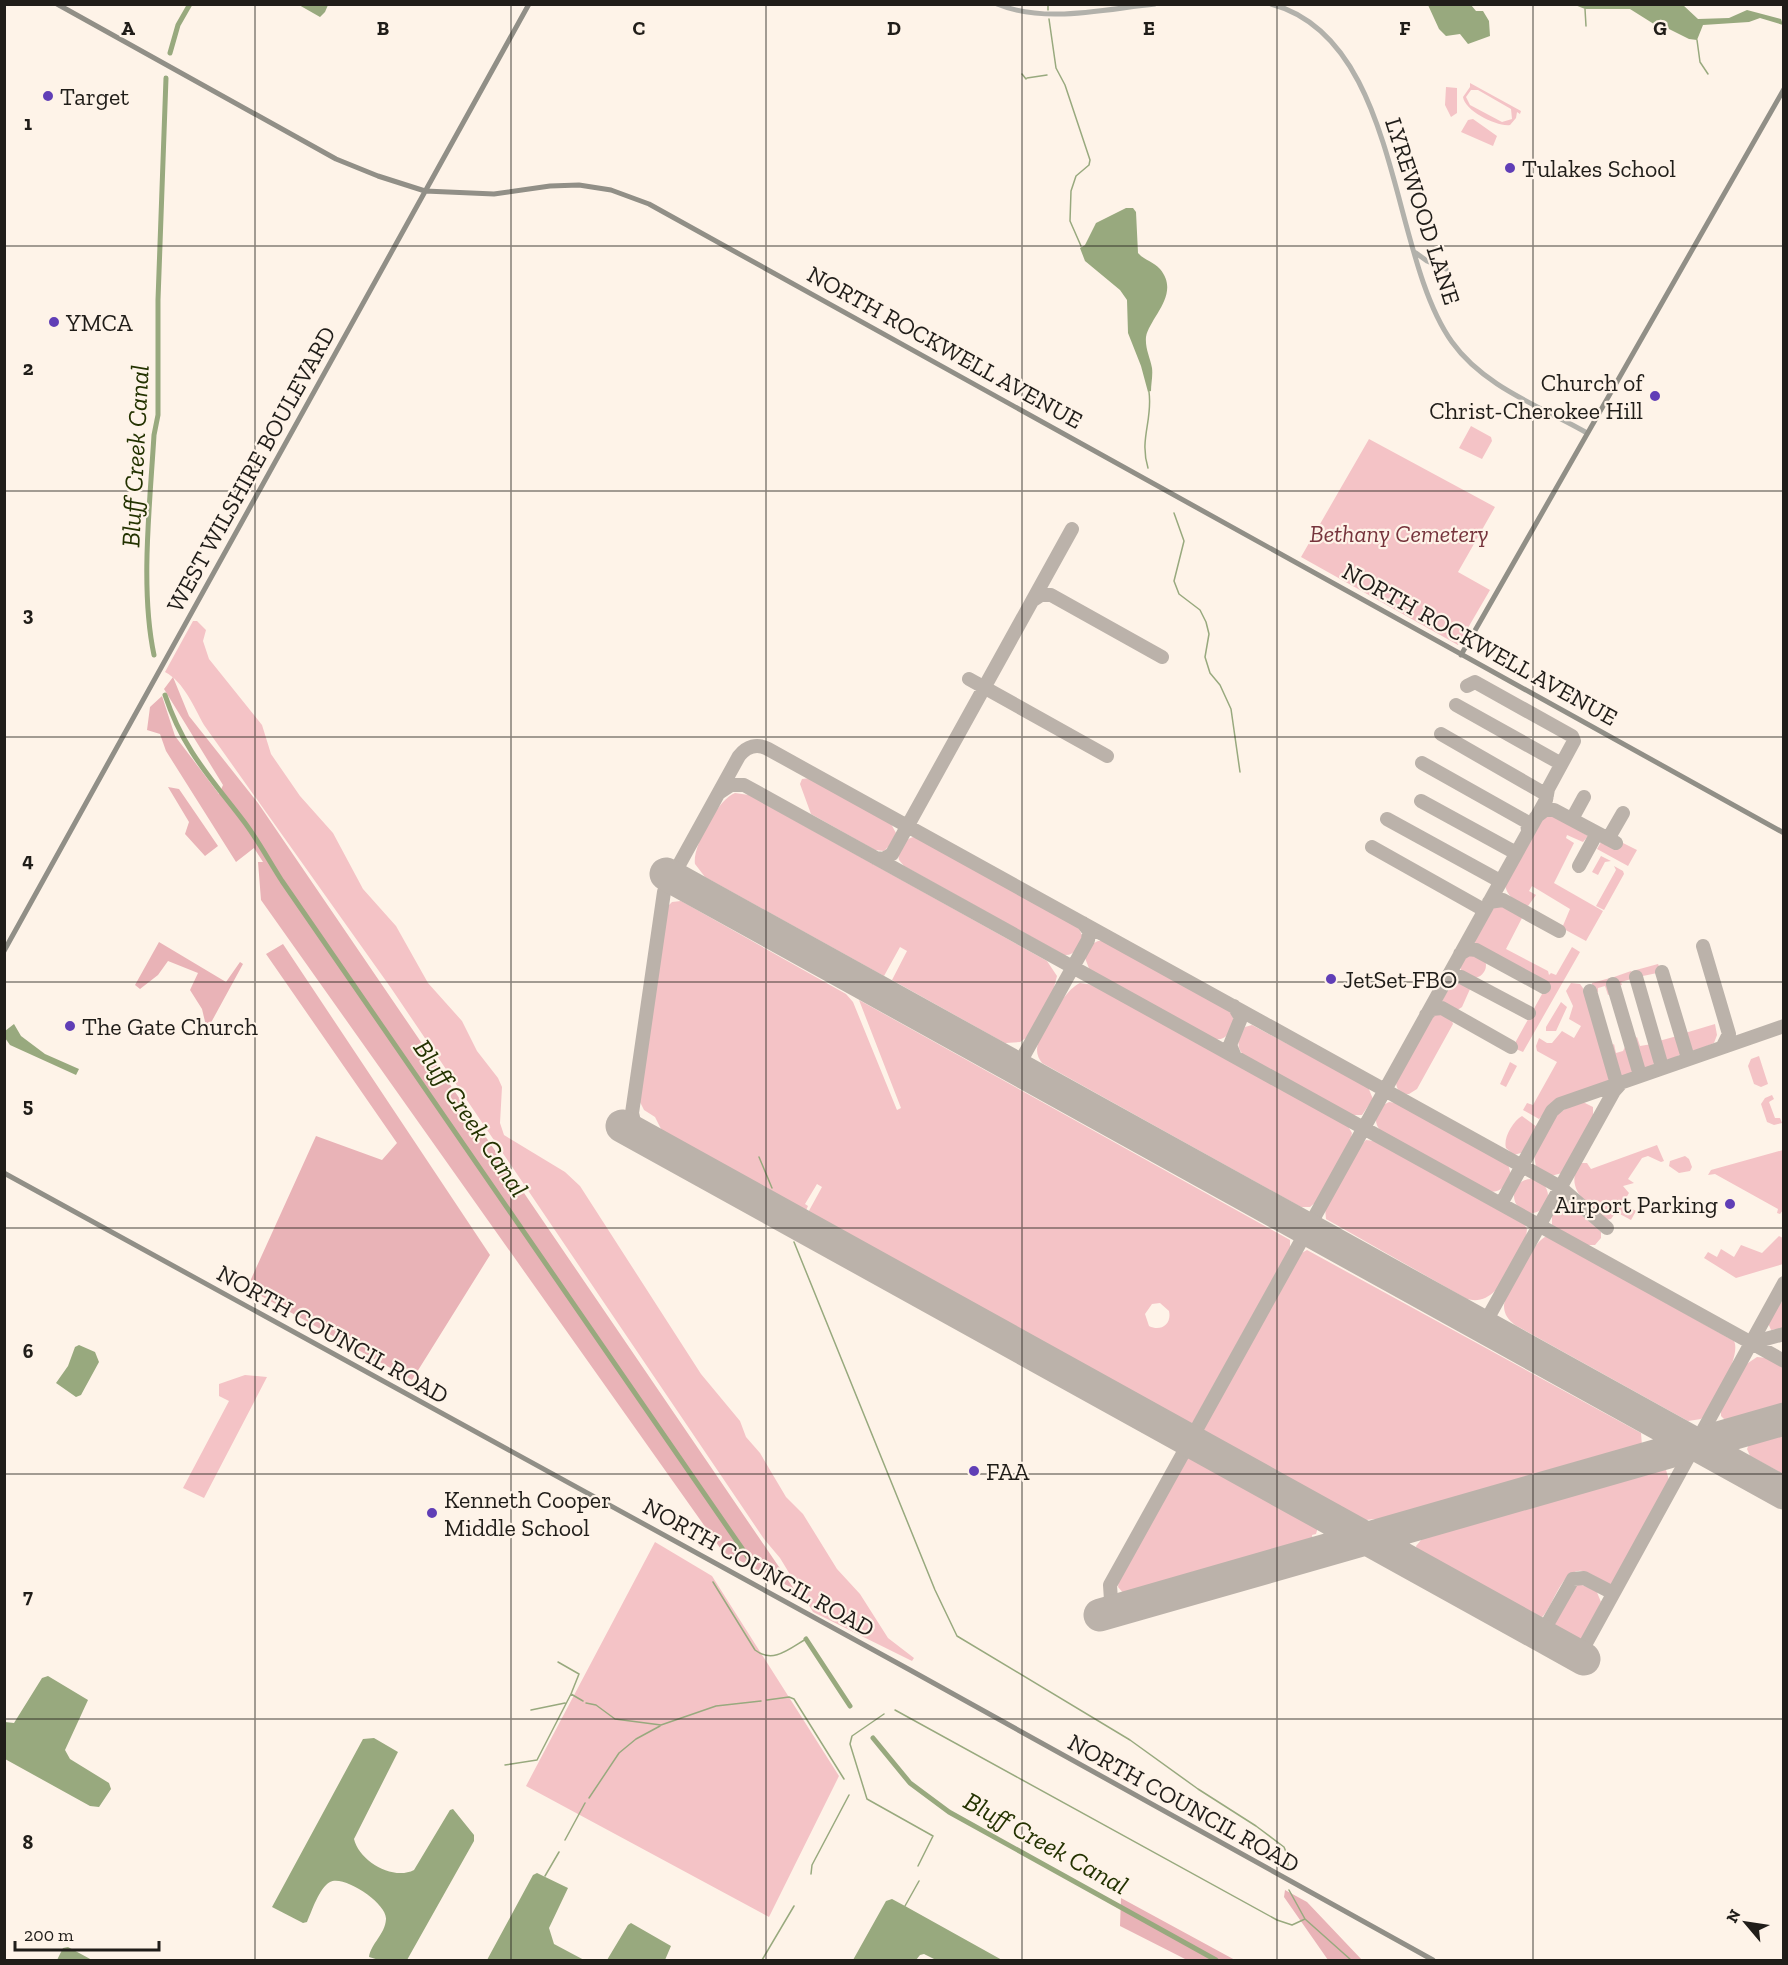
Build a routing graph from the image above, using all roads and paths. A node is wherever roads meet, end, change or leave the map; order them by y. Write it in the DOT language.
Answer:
graph roads {
  1 [pos="57,4"];
  2 [pos="529,4"];
  3 [pos="997,4"];
  4 [pos="1155,4"];
  5 [pos="1271,4"];
  6 [pos="1784,90"];
  7 [pos="425,191"];
  8 [pos="1416,253"];
  9 [pos="1446,269"];
  10 [pos="1587,433"];
  11 [pos="1461,655"];
  12 [pos="1784,833"];
  13 [pos="4,951"];
  14 [pos="4,1173"];
  15 [pos="1433,1960"];
  1 -- 7 [label="main road, NORTH ROCKWELL AVENUE"];
  2 -- 7 [label="main road, WEST WILSHIRE BOULEVARD"];
  3 -- 4 [label="street"];
  5 -- 8 [label="street, LYREWOOD LANE"];
  6 -- 10 [label="main road"];
  7 -- 11 [label="main road, NORTH ROCKWELL AVENUE"];
  7 -- 13 [label="main road, WEST WILSHIRE BOULEVARD"];
  8 -- 9 [label="street"];
  8 -- 10 [label="street, LYREWOOD LANE"];
  10 -- 11 [label="main road"];
  11 -- 12 [label="main road, NORTH ROCKWELL AVENUE"];
  14 -- 15 [label="main road, NORTH COUNCIL ROAD"];
}
